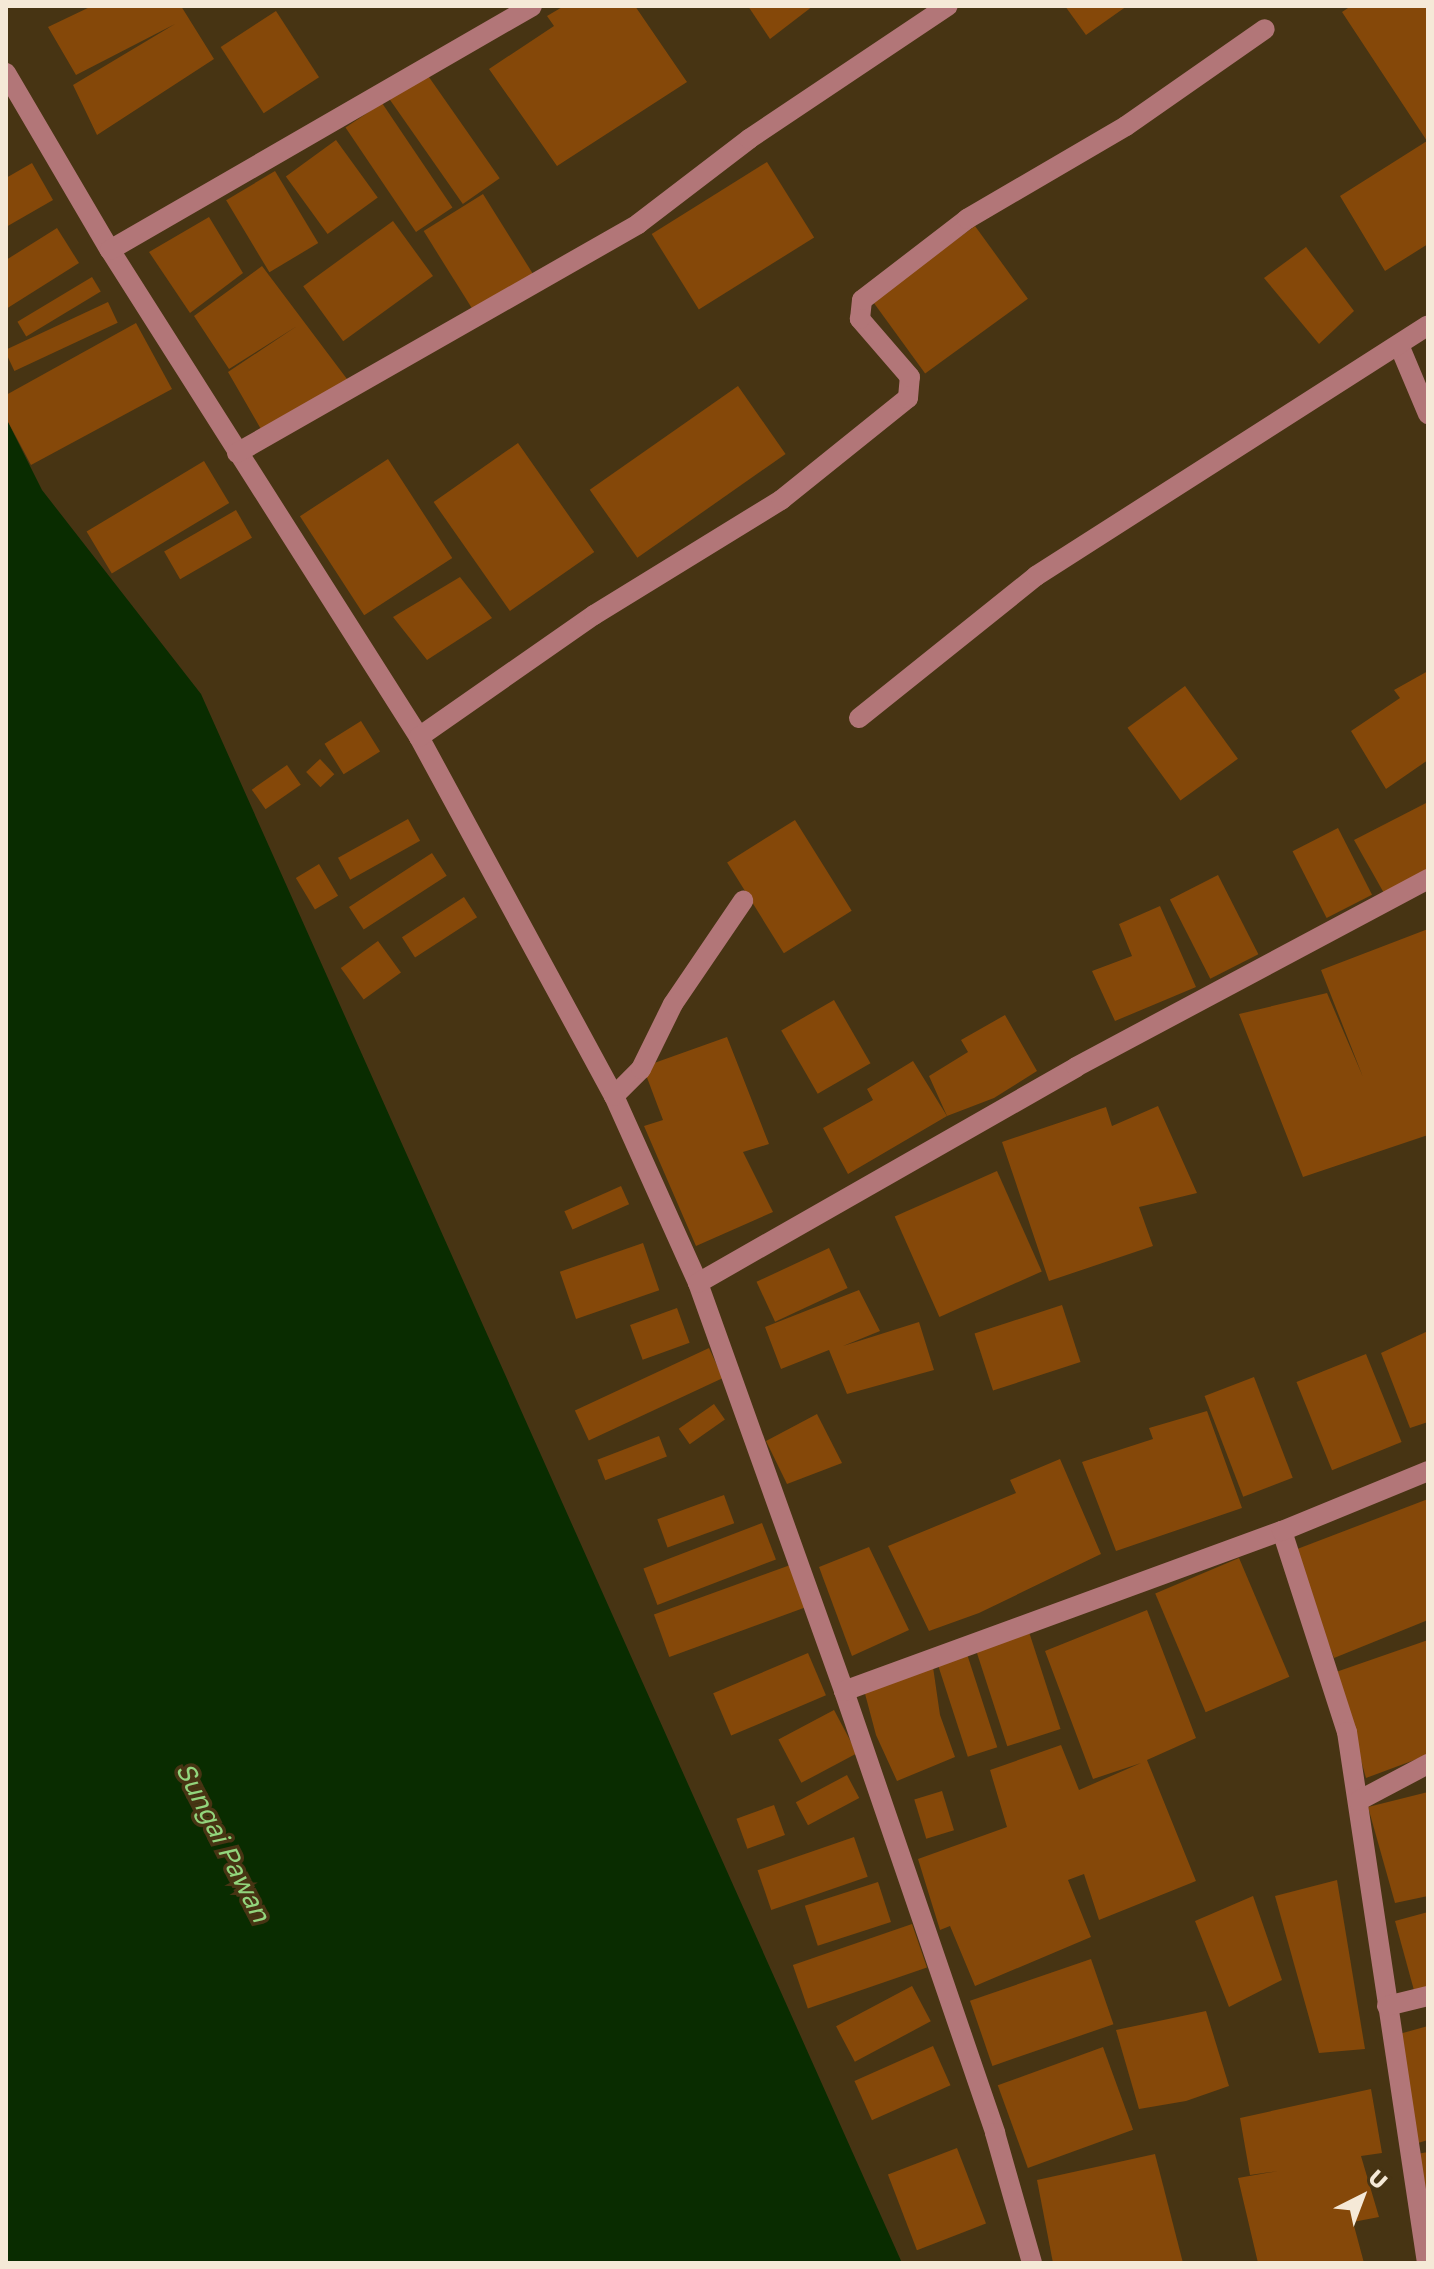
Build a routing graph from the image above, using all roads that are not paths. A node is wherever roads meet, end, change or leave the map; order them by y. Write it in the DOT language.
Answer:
graph roads {
  1 [pos="532,6"];
  2 [pos="948,6"];
  3 [pos="1265,29"];
  4 [pos="6,73"];
  5 [pos="110,250"];
  6 [pos="1428,325"];
  7 [pos="1399,345"];
  8 [pos="1428,414"];
  9 [pos="237,453"];
  10 [pos="859,718"];
  11 [pos="419,737"];
  12 [pos="1428,879"];
  13 [pos="743,901"];
  14 [pos="614,1096"];
  15 [pos="698,1283"];
  16 [pos="1428,1471"];
  17 [pos="1282,1531"];
  18 [pos="844,1691"];
  19 [pos="1428,1764"];
  20 [pos="1358,1801"];
  21 [pos="1428,1996"];
  22 [pos="1387,2006"];
  23 [pos="1427,2255"];
  24 [pos="1032,2263"];
  1 -- 5 [label="street"];
  2 -- 9 [label="street"];
  3 -- 11 [label="street"];
  4 -- 5 [label="street"];
  5 -- 9 [label="street"];
  6 -- 7 [label="street"];
  7 -- 8 [label="street"];
  7 -- 10 [label="street"];
  9 -- 11 [label="street"];
  11 -- 14 [label="street"];
  12 -- 15 [label="street"];
  13 -- 14 [label="street"];
  14 -- 15 [label="street"];
  15 -- 18 [label="street"];
  16 -- 17 [label="street"];
  17 -- 18 [label="street"];
  17 -- 20 [label="street"];
  18 -- 24 [label="street"];
  19 -- 20 [label="street"];
  20 -- 22 [label="street"];
  21 -- 22 [label="street"];
  22 -- 23 [label="street"];
}
